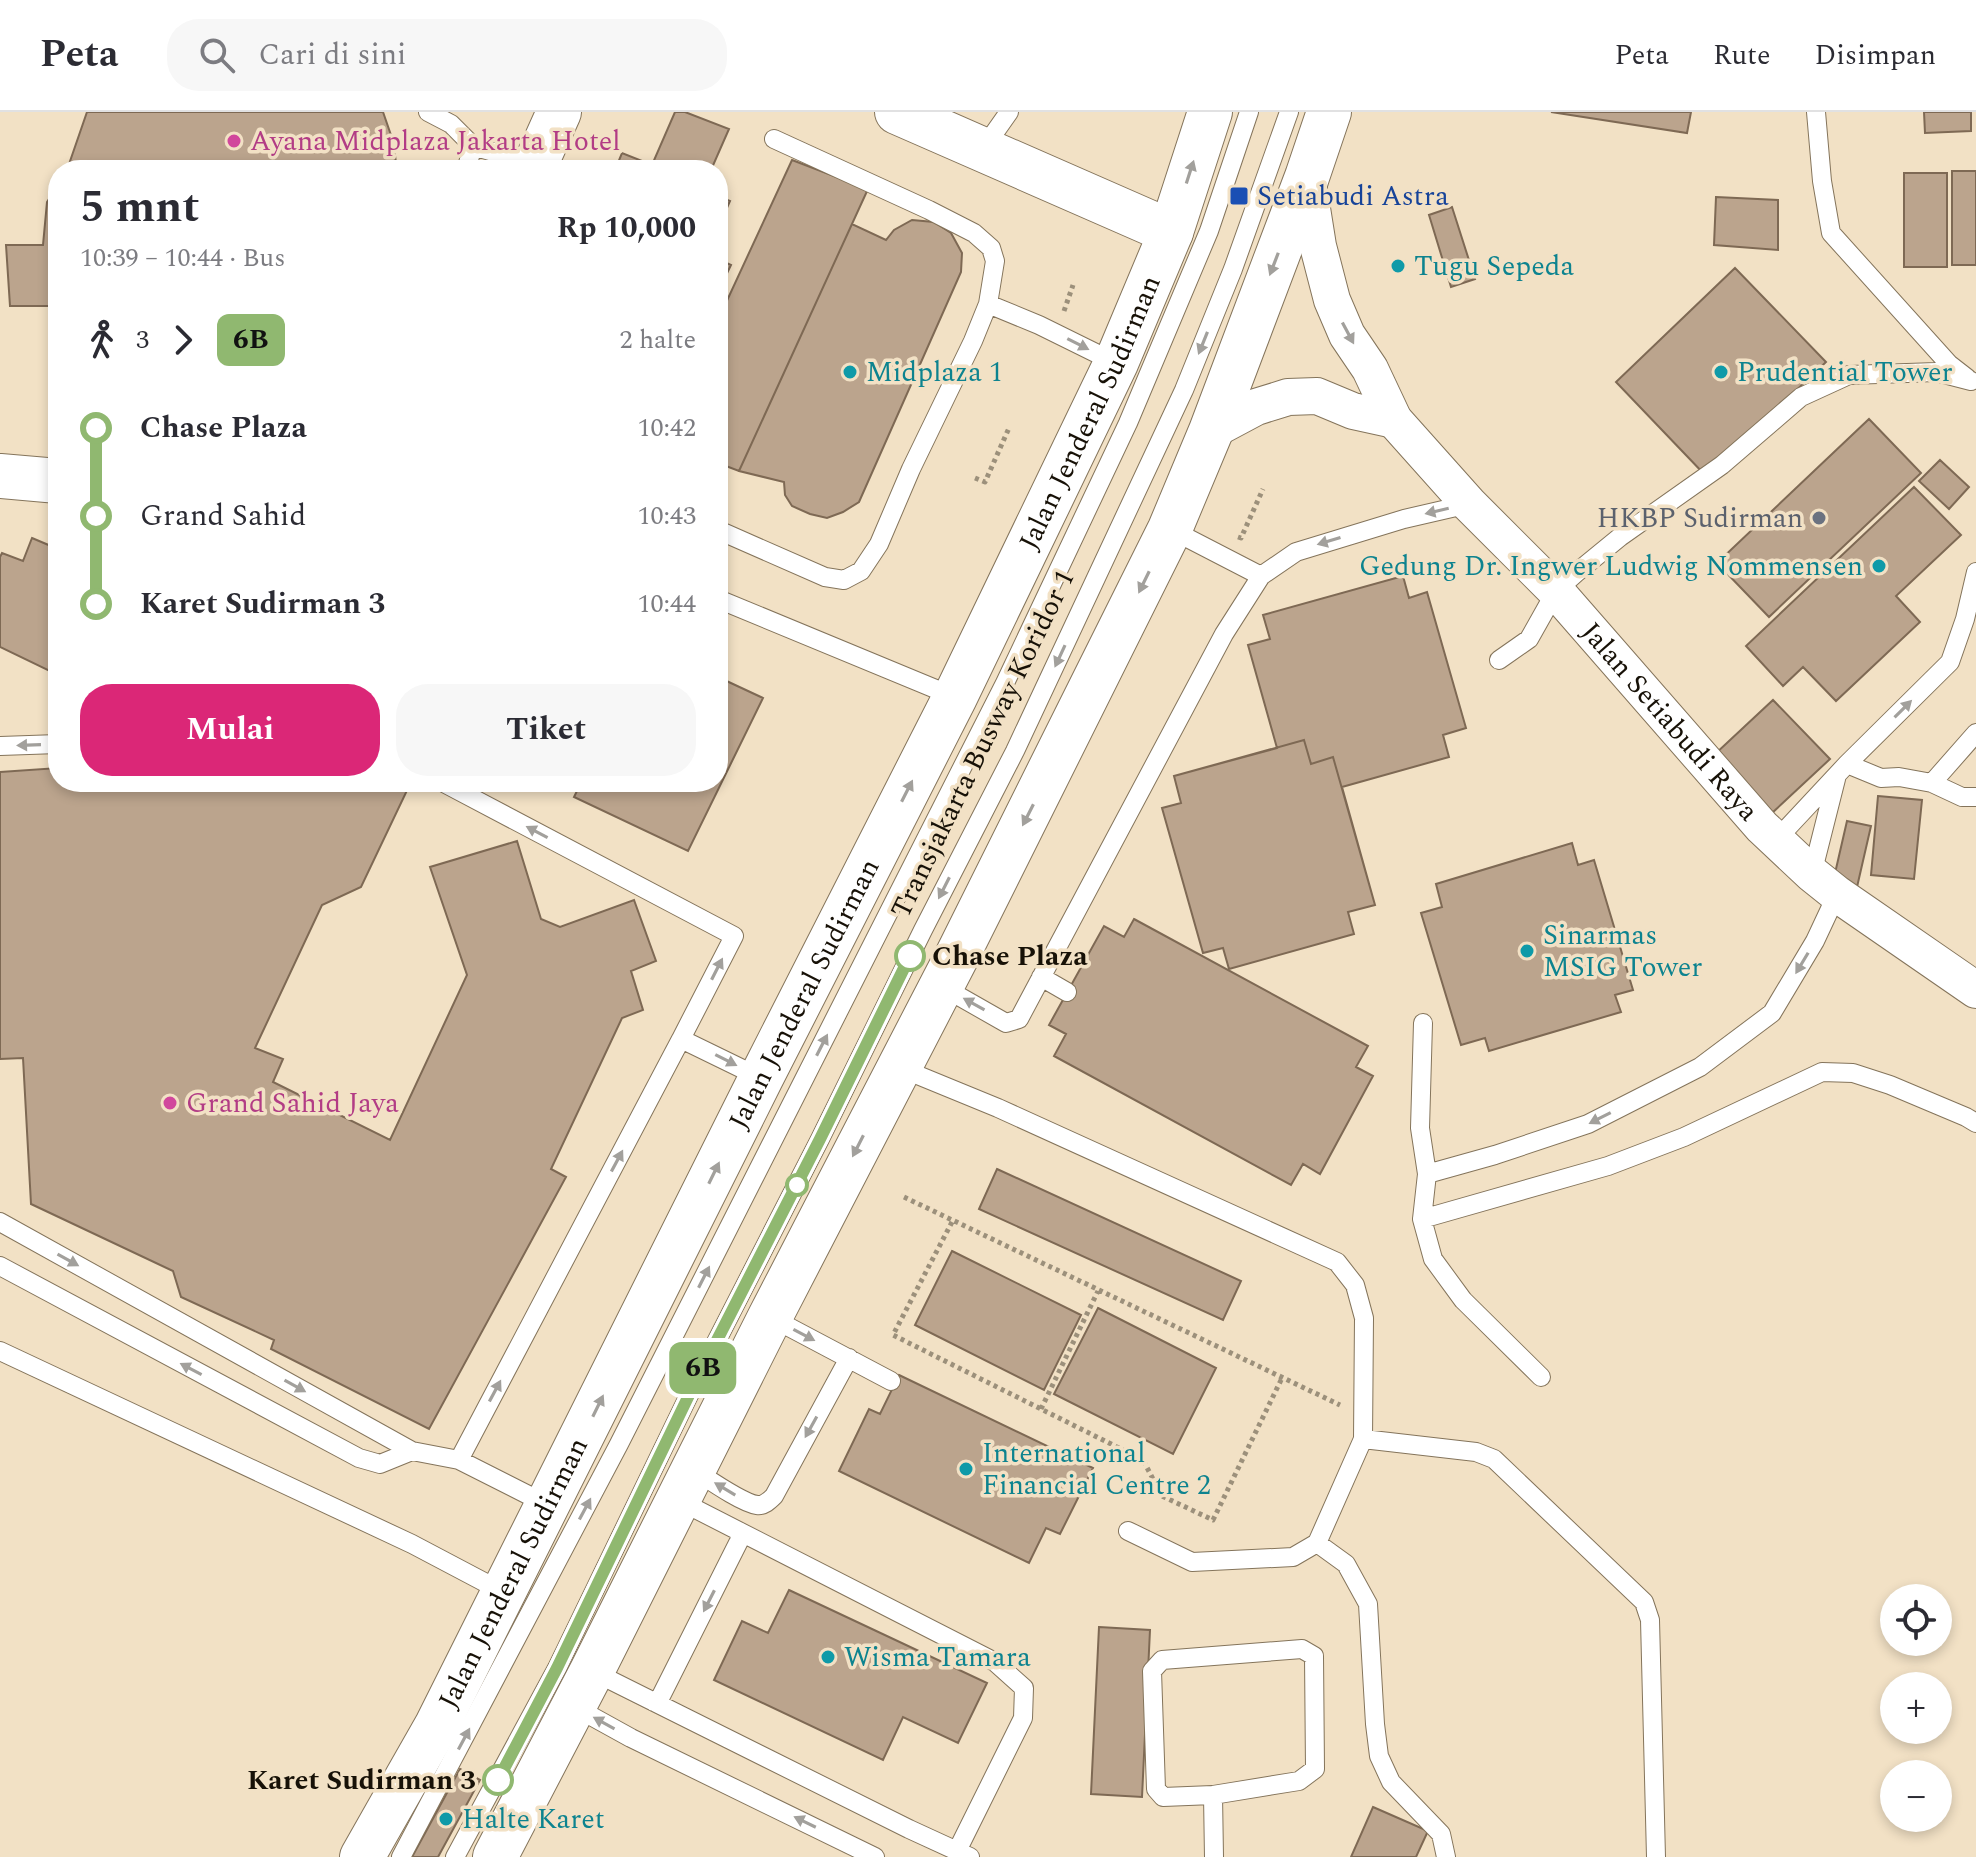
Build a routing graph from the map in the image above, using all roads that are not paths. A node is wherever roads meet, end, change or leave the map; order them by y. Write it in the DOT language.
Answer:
graph roads {
  1 [pos="428,112"];
  2 [pos="559,112"];
  3 [pos="897,112"];
  4 [pos="1009,112"];
  5 [pos="1210,112"];
  6 [pos="1249,112"];
  7 [pos="1289,112"];
  8 [pos="1329,112"];
  9 [pos="1816,112"];
  10 [pos="774,139"];
  11 [pos="473,146"];
  12 [pos="983,149"];
  13 [pos="469,160"];
  14 [pos="519,160"];
  15 [pos="538,160"];
  16 [pos="1307,177"];
  17 [pos="1171,232"];
  18 [pos="988,304"];
  19 [pos="1116,363"];
  20 [pos="1974,383"];
  21 [pos="1394,420"];
  22 [pos="1211,431"];
  23 [pos="0,476"];
  24 [pos="48,480"];
  25 [pos="1469,504"];
  26 [pos="1170,529"];
  27 [pos="728,534"];
  28 [pos="1976,572"];
  29 [pos="1261,576"];
  30 [pos="1556,591"];
  31 [pos="728,603"];
  32 [pos="1971,622"];
  33 [pos="1499,660"];
  34 [pos="955,697"];
  35 [pos="1976,733"];
  36 [pos="48,744"];
  37 [pos="0,746"];
  38 [pos="1842,770"];
  39 [pos="1932,783"];
  40 [pos="461,792"];
  41 [pos="1976,797"];
  42 [pos="1776,840"];
  43 [pos="1824,884"];
  44 [pos="1041,977"];
  45 [pos="941,986"];
  46 [pos="1976,990"];
  47 [pos="1067,992"];
  48 [pos="1423,1023"];
  49 [pos="681,1039"];
  50 [pos="898,1067"];
  51 [pos="761,1078"];
  52 [pos="1976,1123"];
  53 [pos="1427,1174"];
  54 [pos="1422,1219"];
  55 [pos="0,1222"];
  56 [pos="0,1266"];
  57 [pos="770,1317"];
  58 [pos="0,1351"];
  59 [pos="849,1358"];
  60 [pos="1541,1377"];
  61 [pos="891,1381"];
  62 [pos="1363,1439"];
  63 [pos="412,1451"];
  64 [pos="459,1460"];
  65 [pos="686,1485"];
  66 [pos="548,1505"];
  67 [pos="737,1530"];
  68 [pos="1128,1531"];
  69 [pos="1317,1543"];
  70 [pos="503,1592"];
  71 [pos="582,1688"];
  72 [pos="654,1702"];
  73 [pos="1213,1795"];
  74 [pos="964,1854"];
  75 [pos="362,1857"];
  76 [pos="401,1857"];
  77 [pos="455,1857"];
  78 [pos="495,1857"];
  79 [pos="875,1857"];
  80 [pos="1214,1857"];
  81 [pos="1446,1857"];
  82 [pos="1656,1857"];
  1 -- 11 [label="lane"];
  2 -- 15 [label="main road"];
  3 -- 12 [label="main road"];
  4 -- 12 [label="lane"];
  17 -- 5 [label="main road, Jalan Jenderal Sudirman, one-way"];
  76 -- 6 [label="lane, Transjakarta Busway Koridor 1, one-way"];
  7 -- 77 [label="lane, Transjakarta Busway Koridor 1, one-way"];
  8 -- 16 [label="main road"];
  9 -- 20 [label="lane"];
  10 -- 18 [label="lane"];
  11 -- 13 [label="lane"];
  11 -- 14 [label="lane"];
  12 -- 17 [label="main road"];
  16 -- 21 [label="street, Jalan Setiabudi Raya, one-way"];
  16 -- 22 [label="main road, one-way"];
  17 -- 19 [label="main road, Jalan Jenderal Sudirman"];
  18 -- 19 [label="lane, one-way"];
  18 -- 27 [label="lane"];
  19 -- 34 [label="main road, Jalan Jenderal Sudirman"];
  20 -- 30 [label="lane"];
  21 -- 22 [label="street"];
  21 -- 25 [label="street, Jalan Setiabudi Raya"];
  22 -- 26 [label="main road"];
  23 -- 24 [label="main road"];
  25 -- 29 [label="lane, one-way"];
  25 -- 30 [label="street, Jalan Setiabudi Raya"];
  26 -- 29 [label="lane"];
  26 -- 45 [label="main road, one-way"];
  28 -- 32 [label="lane"];
  29 -- 44 [label="lane"];
  30 -- 33 [label="lane"];
  30 -- 42 [label="street, Jalan Setiabudi Raya"];
  31 -- 34 [label="lane"];
  38 -- 32 [label="lane, one-way"];
  51 -- 34 [label="main road, Jalan Jenderal Sudirman, one-way"];
  35 -- 39 [label="lane"];
  36 -- 37 [label="lane, one-way"];
  38 -- 39 [label="lane"];
  38 -- 42 [label="lane"];
  38 -- 43 [label="lane"];
  39 -- 41 [label="lane"];
  49 -- 40 [label="lane, one-way"];
  42 -- 43 [label="street, Jalan Setiabudi Raya"];
  43 -- 46 [label="street, Jalan Setiabudi Raya"];
  43 -- 53 [label="lane, one-way"];
  44 -- 45 [label="lane, one-way"];
  44 -- 47 [label="lane"];
  45 -- 50 [label="main road"];
  48 -- 53 [label="lane"];
  49 -- 51 [label="lane, one-way"];
  64 -- 49 [label="lane, one-way"];
  50 -- 57 [label="main road, one-way"];
  50 -- 62 [label="lane"];
  66 -- 51 [label="main road, Jalan Jenderal Sudirman, one-way"];
  52 -- 54 [label="lane"];
  53 -- 54 [label="lane"];
  54 -- 60 [label="lane"];
  55 -- 63 [label="lane, one-way"];
  63 -- 56 [label="lane, one-way"];
  57 -- 59 [label="lane, one-way"];
  57 -- 65 [label="main road"];
  58 -- 70 [label="lane"];
  59 -- 61 [label="lane"];
  59 -- 65 [label="lane, one-way"];
  62 -- 69 [label="lane"];
  62 -- 82 [label="lane"];
  63 -- 64 [label="lane"];
  64 -- 66 [label="lane"];
  65 -- 67 [label="lane"];
  65 -- 71 [label="main road"];
  66 -- 70 [label="main road, Jalan Jenderal Sudirman"];
  67 -- 72 [label="lane, one-way"];
  67 -- 74 [label="lane"];
  68 -- 69 [label="lane"];
  69 -- 81 [label="lane"];
  70 -- 75 [label="main road, Jalan Jenderal Sudirman"];
  71 -- 72 [label="lane"];
  71 -- 78 [label="main road"];
  79 -- 71 [label="lane, one-way"];
  72 -- 74 [label="lane"];
  73 -- 73 [label="lane"];
  73 -- 80 [label="lane"];
}
